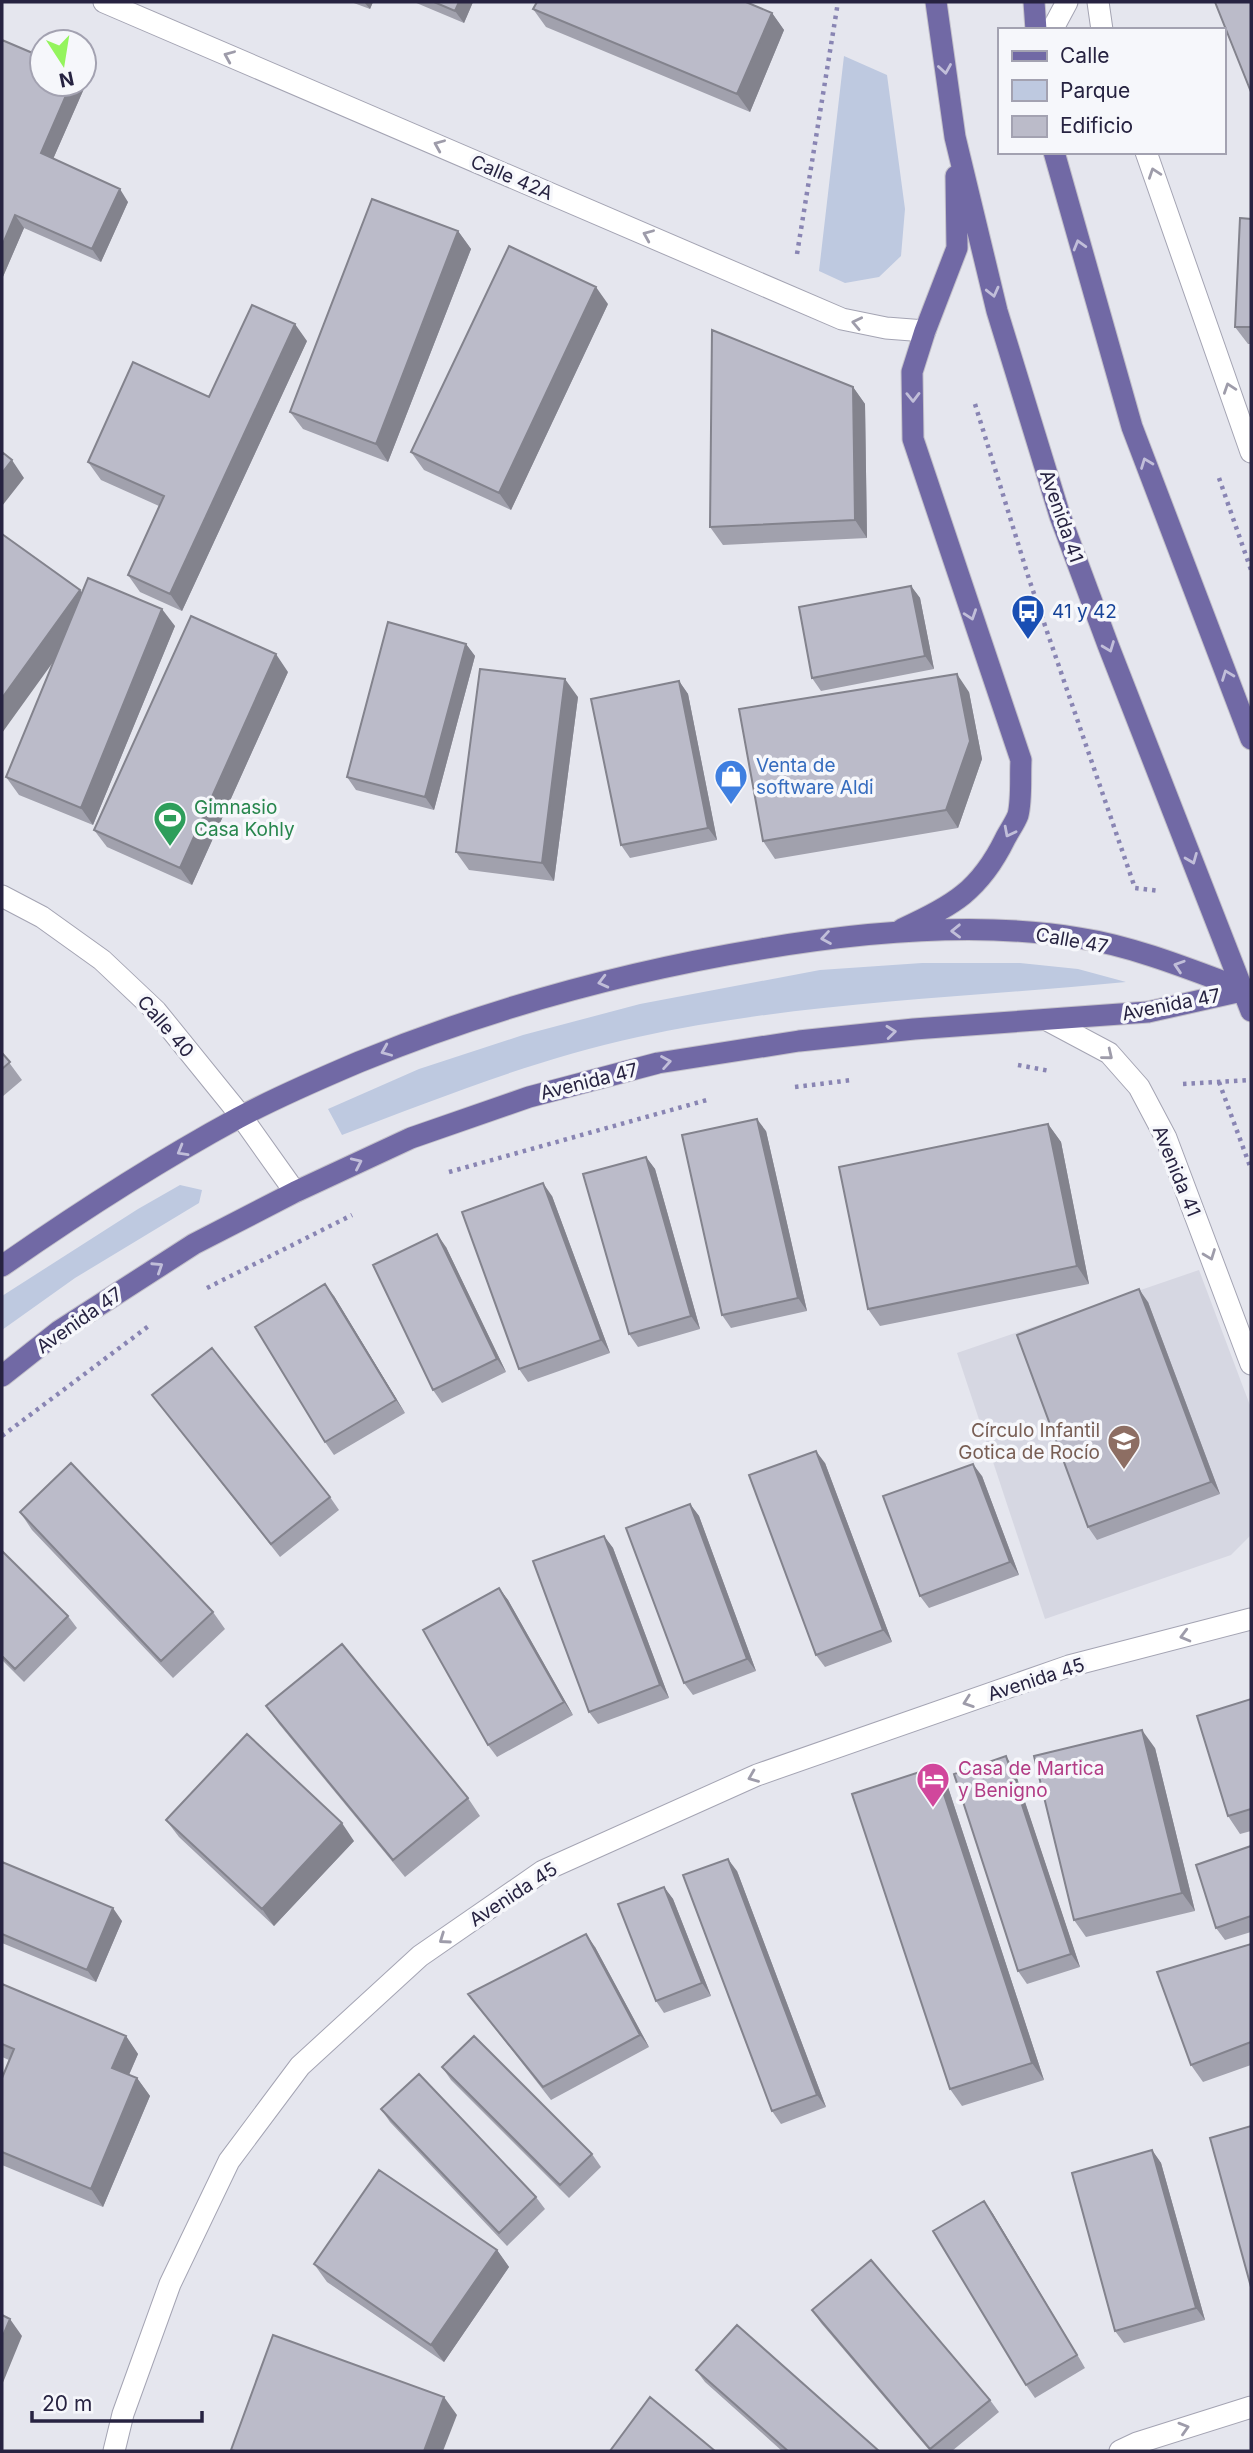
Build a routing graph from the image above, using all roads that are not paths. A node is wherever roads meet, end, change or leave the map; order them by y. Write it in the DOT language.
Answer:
graph roads {
  1 [pos="104,2"];
  2 [pos="936,2"];
  3 [pos="1034,2"];
  4 [pos="1067,2"];
  5 [pos="1098,2"];
  6 [pos="1036,28"];
  7 [pos="1053,28"];
  8 [pos="1102,28"];
  9 [pos="955,137"];
  10 [pos="1055,154"];
  11 [pos="1147,154"];
  12 [pos="925,331"];
  13 [pos="1251,452"];
  14 [pos="1251,739"];
  15 [pos="2,896"];
  16 [pos="894,932"];
  17 [pos="1247,989"];
  18 [pos="1251,1011"];
  19 [pos="1049,1021"];
  20 [pos="241,1116"];
  21 [pos="295,1192"];
  22 [pos="2,1266"];
  23 [pos="1251,1364"];
  24 [pos="2,1376"];
  25 [pos="1251,1619"];
  26 [pos="1251,2407"];
  27 [pos="114,2451"];
  28 [pos="1120,2451"];
  12 -- 1 [label="street, Calle 42A, one-way"];
  2 -- 9 [label="main road, Avenida 41, one-way"];
  3 -- 6 [label="main road"];
  4 -- 7 [label="street"];
  5 -- 8 [label="street"];
  9 -- 12 [label="main road"];
  9 -- 17 [label="main road, Avenida 41, one-way"];
  14 -- 10 [label="main road, one-way"];
  13 -- 11 [label="street, one-way"];
  12 -- 16 [label="main road, one-way"];
  15 -- 20 [label="street, Calle 40"];
  17 -- 16 [label="main road, Calle 47, one-way"];
  16 -- 20 [label="main road, one-way"];
  17 -- 18 [label="main road, Avenida 41"];
  17 -- 19 [label="main road, Avenida 47"];
  21 -- 19 [label="main road, Avenida 47, one-way"];
  19 -- 23 [label="street, Avenida 41, one-way"];
  20 -- 21 [label="street, Calle 40"];
  20 -- 22 [label="main road, one-way"];
  24 -- 21 [label="main road, Avenida 47, one-way"];
  25 -- 27 [label="street, Avenida 45, one-way"];
  28 -- 26 [label="street, one-way"];
}
